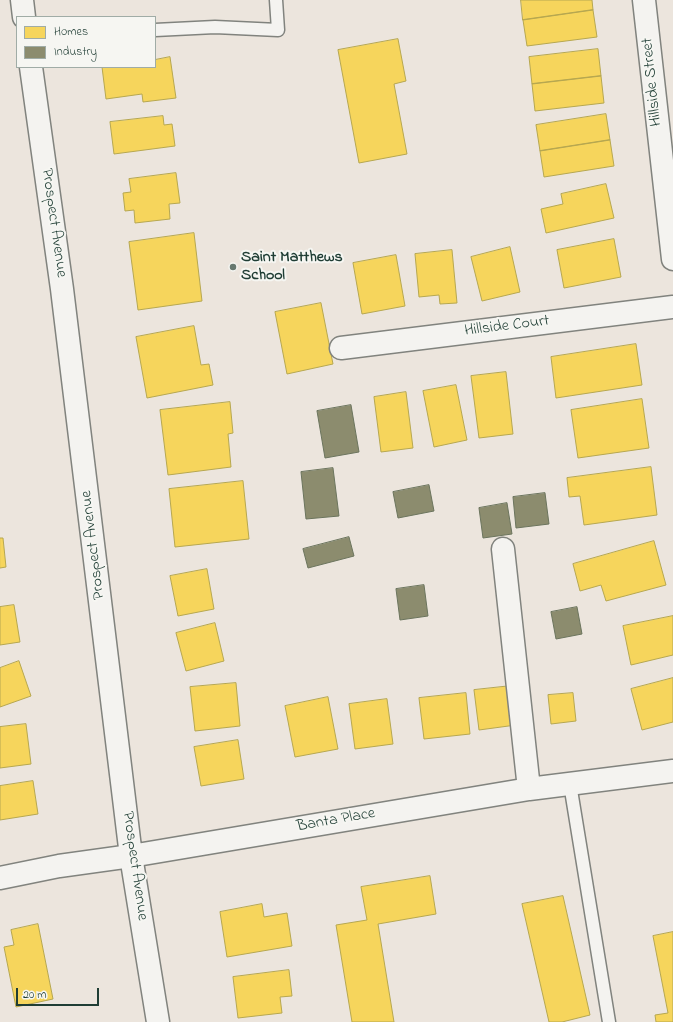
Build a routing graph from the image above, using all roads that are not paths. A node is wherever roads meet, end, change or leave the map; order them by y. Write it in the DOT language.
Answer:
graph roads {
  1 [pos="22,0"];
  2 [pos="276,0"];
  3 [pos="644,0"];
  4 [pos="24,16"];
  5 [pos="156,30"];
  6 [pos="31,68"];
  7 [pos="673,259"];
  8 [pos="673,307"];
  9 [pos="341,348"];
  10 [pos="503,549"];
  11 [pos="673,771"];
  12 [pos="570,784"];
  13 [pos="529,789"];
  14 [pos="131,856"];
  15 [pos="0,878"];
  16 [pos="158,1022"];
  17 [pos="609,1022"];
  1 -- 4 [label="street"];
  2 -- 5 [label="lane"];
  3 -- 7 [label="street, Hillside Street"];
  6 -- 14 [label="street, Prospect Avenue"];
  8 -- 9 [label="street, Hillside Court"];
  10 -- 13 [label="street"];
  11 -- 12 [label="street, Banta Place"];
  12 -- 13 [label="street, Banta Place"];
  12 -- 17 [label="lane"];
  13 -- 14 [label="street, Banta Place"];
  14 -- 15 [label="street, Banta Place"];
  14 -- 16 [label="street, Prospect Avenue"];
}
